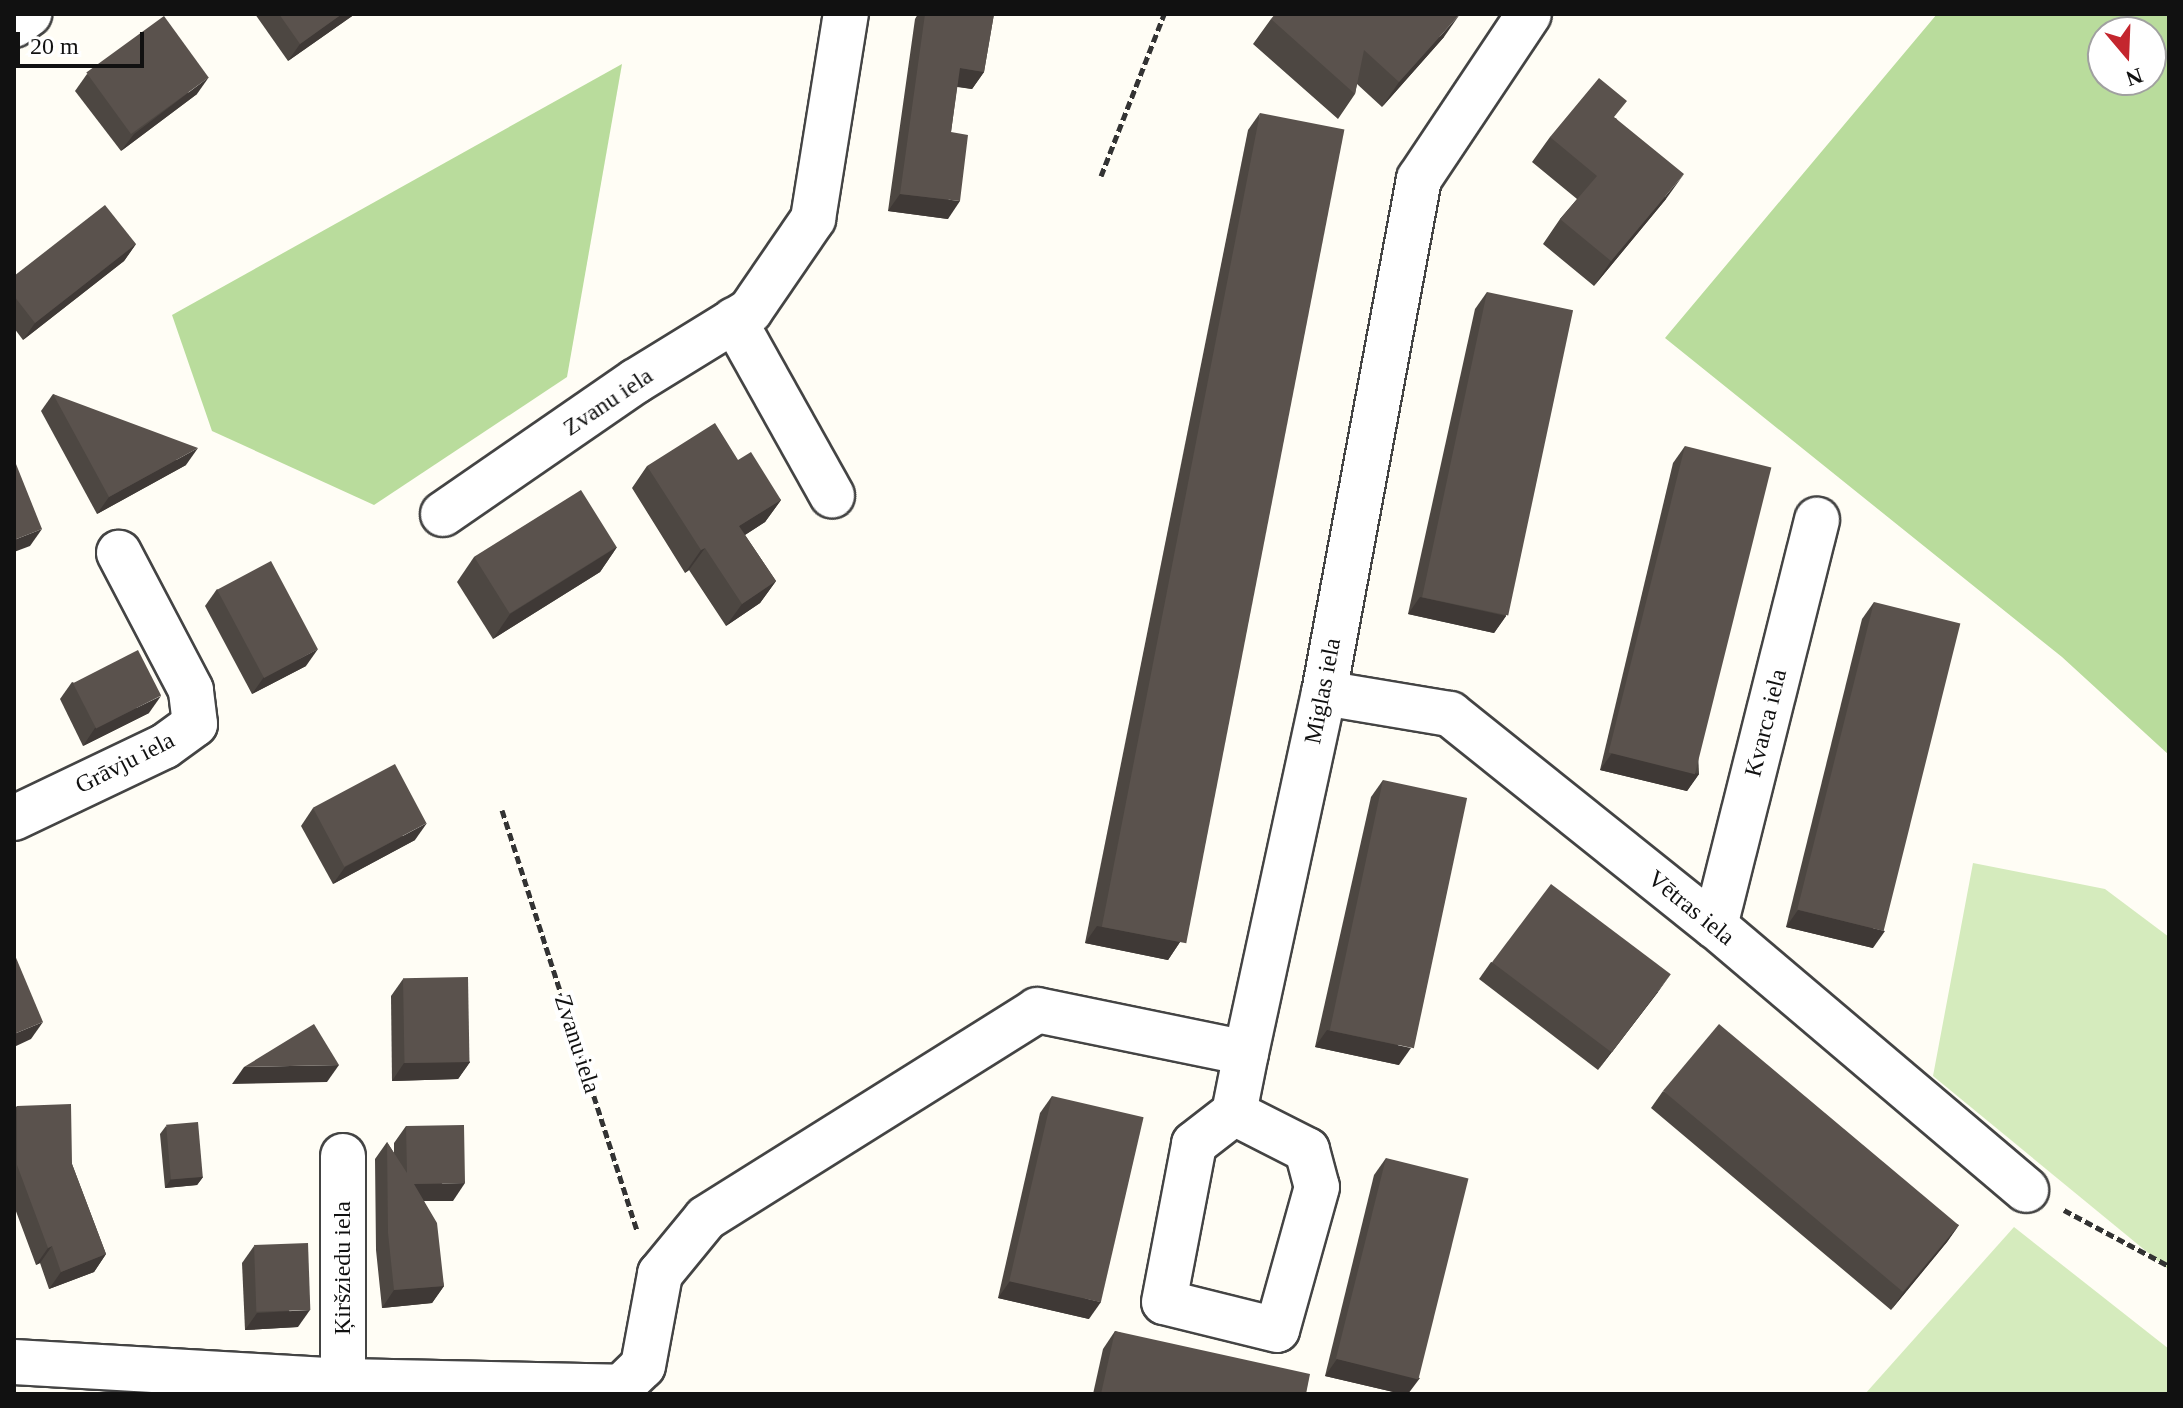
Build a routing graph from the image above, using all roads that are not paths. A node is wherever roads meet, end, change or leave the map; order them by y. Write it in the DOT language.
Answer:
graph roads {
  1 [pos="29,14"];
  2 [pos="846,14"];
  3 [pos="1526,15"];
  4 [pos="14,25"];
  5 [pos="734,320"];
  6 [pos="832,495"];
  7 [pos="443,514"];
  8 [pos="1817,520"];
  9 [pos="119,553"];
  10 [pos="1324,693"];
  11 [pos="14,818"];
  12 [pos="1715,926"];
  13 [pos="1246,1053"];
  14 [pos="1234,1113"];
  15 [pos="343,1156"];
  16 [pos="2026,1190"];
  17 [pos="15,1360"];
  18 [pos="343,1381"];
  19 [pos="98,1382"];
  1 -- 4 [label="street"];
  2 -- 5 [label="street, Zvanu iela"];
  3 -- 10 [label="street, Miglas iela"];
  5 -- 6 [label="street"];
  5 -- 7 [label="street, Zvanu iela"];
  8 -- 12 [label="street, Kvarca iela"];
  9 -- 11 [label="street, Grāvju iela"];
  10 -- 12 [label="street, Vētras iela"];
  10 -- 13 [label="street, Miglas iela"];
  12 -- 16 [label="street, Vētras iela"];
  13 -- 14 [label="street, Miglas iela"];
  13 -- 18 [label="street"];
  14 -- 14 [label="street"];
  15 -- 18 [label="street, Ķiršziedu iela"];
  17 -- 19 [label="street"];
  18 -- 19 [label="street"];
}
